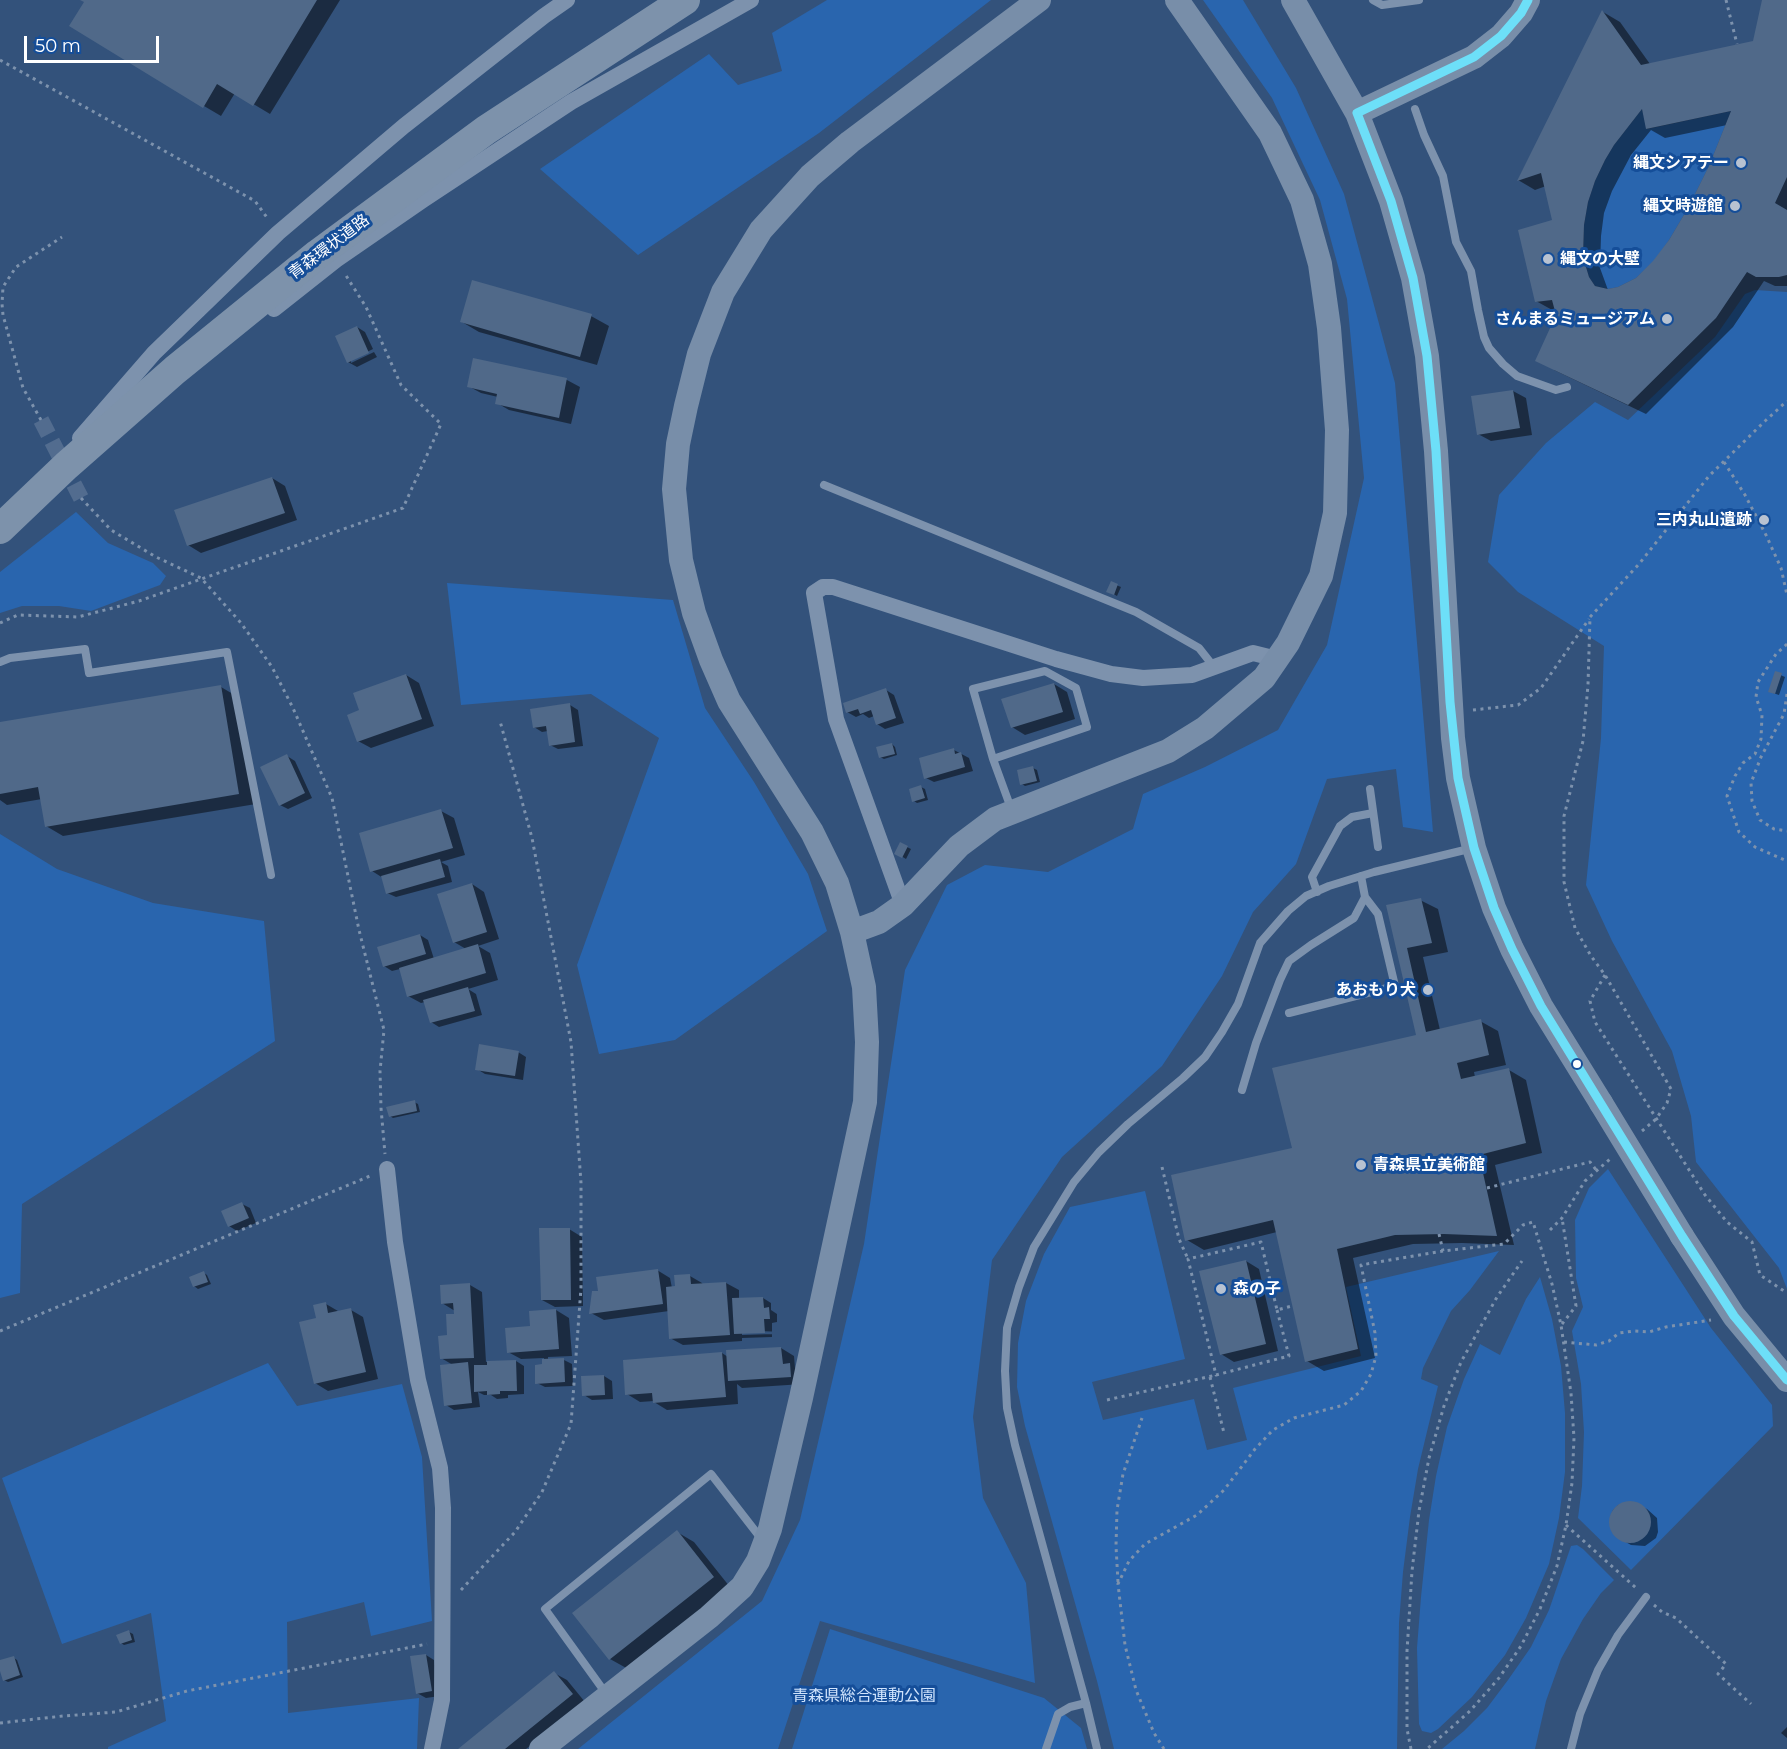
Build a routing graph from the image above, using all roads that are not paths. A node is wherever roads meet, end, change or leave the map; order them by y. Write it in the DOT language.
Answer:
graph roads {
  1 [pos="567,0"];
  2 [pos="685,0"];
  3 [pos="751,0"];
  4 [pos="1039,0"];
  5 [pos="1177,0"];
  6 [pos="1293,0"];
  7 [pos="1373,0"];
  8 [pos="1419,0"];
  9 [pos="1528,0"];
  10 [pos="1415,109"];
  11 [pos="1357,113"];
  12 [pos="1567,387"];
  13 [pos="66,466"];
  14 [pos="824,485"];
  15 [pos="28,501"];
  16 [pos="0,529"];
  17 [pos="1277,659"];
  18 [pos="0,662"];
  19 [pos="1214,667"];
  20 [pos="993,759"];
  21 [pos="1370,789"];
  22 [pos="1012,812"];
  23 [pos="1373,813"];
  24 [pos="1378,847"];
  25 [pos="1474,848"];
  26 [pos="271,875"];
  27 [pos="1361,876"];
  28 [pos="1317,892"];
  29 [pos="1365,897"];
  30 [pos="903,905"];
  31 [pos="852,932"];
  32 [pos="1289,1013"];
  33 [pos="1242,1090"];
  34 [pos="387,1170"];
  35 [pos="1787,1380"];
  36 [pos="765,1544"];
  37 [pos="1646,1597"];
  38 [pos="608,1696"];
  39 [pos="1086,1703"];
  40 [pos="432,1749"];
  41 [pos="541,1749"];
  42 [pos="1046,1749"];
  43 [pos="1097,1749"];
  44 [pos="1571,1749"];
  1 -- 15 [label="street"];
  2 -- 13 [label="highway, 青森環状道路"];
  3 -- 13 [label="street"];
  4 -- 31 [label="street"];
  5 -- 17 [label="street"];
  6 -- 11 [label="street"];
  7 -- 8 [label="lane"];
  9 -- 11 [label="street"];
  10 -- 12 [label="lane"];
  11 -- 25 [label="street"];
  13 -- 15 [label="highway, 青森環状道路"];
  14 -- 19 [label="lane"];
  15 -- 16 [label="highway, 青森環状道路"];
  17 -- 19 [label="street"];
  17 -- 22 [label="street"];
  18 -- 26 [label="lane"];
  19 -- 30 [label="street"];
  20 -- 20 [label="lane"];
  20 -- 22 [label="lane"];
  21 -- 23 [label="lane"];
  22 -- 30 [label="street"];
  23 -- 24 [label="lane"];
  23 -- 28 [label="lane"];
  25 -- 27 [label="lane"];
  25 -- 35 [label="street, bridge"];
  27 -- 28 [label="lane"];
  27 -- 29 [label="lane"];
  28 -- 39 [label="lane"];
  29 -- 32 [label="lane"];
  29 -- 33 [label="lane"];
  30 -- 31 [label="street"];
  31 -- 36 [label="street"];
  34 -- 40 [label="street"];
  36 -- 38 [label="street"];
  36 -- 38 [label="lane"];
  37 -- 44 [label="lane"];
  38 -- 41 [label="street"];
  39 -- 42 [label="lane"];
  39 -- 43 [label="lane"];
}
